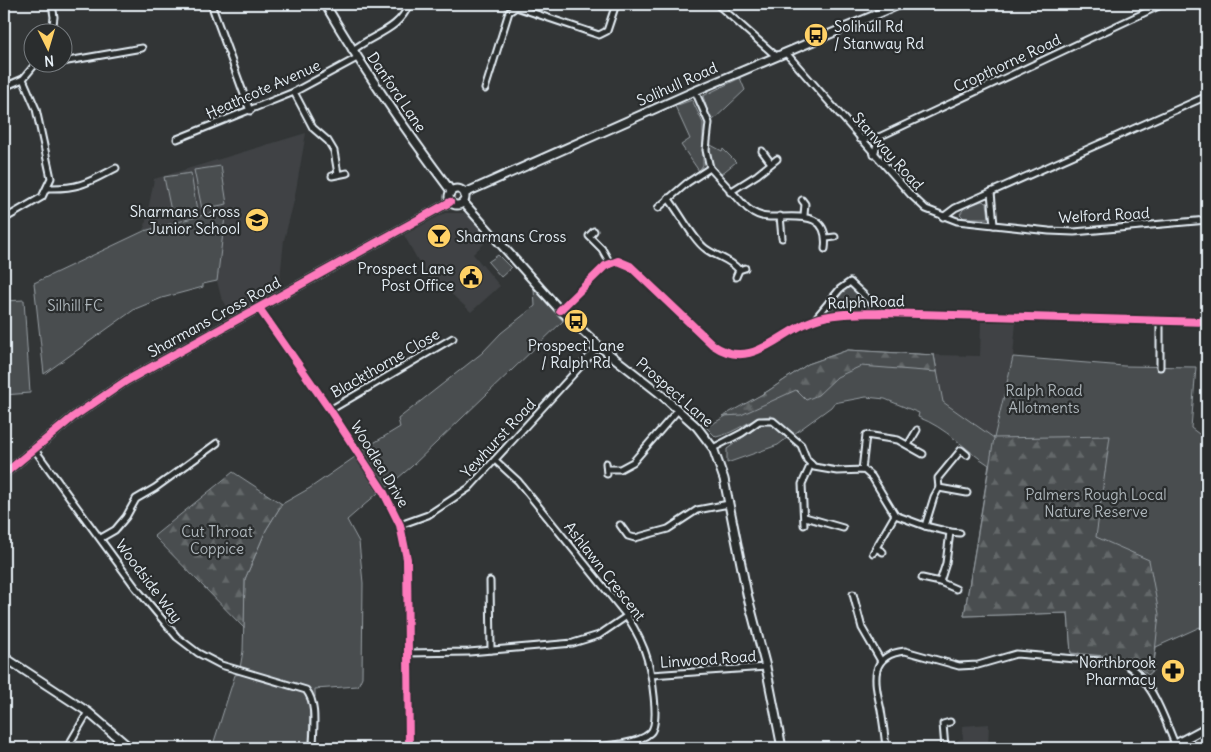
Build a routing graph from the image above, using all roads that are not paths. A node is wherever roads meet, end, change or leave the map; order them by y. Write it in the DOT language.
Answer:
graph roads {
  1 [pos="52,4"];
  2 [pos="211,4"];
  3 [pos="325,4"];
  4 [pos="409,4"];
  5 [pos="616,4"];
  6 [pos="717,4"];
  7 [pos="901,4"];
  8 [pos="1163,4"];
  9 [pos="515,5"];
  10 [pos="52,22"];
  11 [pos="142,48"];
  12 [pos="352,51"];
  13 [pos="786,53"];
  14 [pos="776,56"];
  15 [pos="357,58"];
  16 [pos="72,60"];
  17 [pos="29,72"];
  18 [pos="23,79"];
  19 [pos="4,86"];
  20 [pos="485,89"];
  21 [pos="695,91"];
  22 [pos="294,92"];
  23 [pos="1207,96"];
  24 [pos="250,111"];
  25 [pos="879,136"];
  26 [pos="177,139"];
  27 [pos="860,139"];
  28 [pos="762,151"];
  29 [pos="874,155"];
  30 [pos="777,159"];
  31 [pos="771,163"];
  32 [pos="116,168"];
  33 [pos="710,168"];
  34 [pos="346,173"];
  35 [pos="338,174"];
  36 [pos="332,176"];
  37 [pos="47,188"];
  38 [pos="452,191"];
  39 [pos="730,192"];
  40 [pos="991,192"];
  41 [pos="465,193"];
  42 [pos="668,198"];
  43 [pos="802,200"];
  44 [pos="450,202"];
  45 [pos="464,203"];
  46 [pos="658,208"];
  47 [pos="804,215"];
  48 [pos="780,216"];
  49 [pos="943,217"];
  50 [pos="4,218"];
  51 [pos="1207,220"];
  52 [pos="994,225"];
  53 [pos="594,231"];
  54 [pos="835,237"];
  55 [pos="782,238"];
  56 [pos="827,238"];
  57 [pos="826,249"];
  58 [pos="610,263"];
  59 [pos="745,268"];
  60 [pos="739,270"];
  61 [pos="736,277"];
  62 [pos="259,308"];
  63 [pos="560,310"];
  64 [pos="883,313"];
  65 [pos="815,319"];
  66 [pos="1160,321"];
  67 [pos="1207,322"];
  68 [pos="453,338"];
  69 [pos="599,346"];
  70 [pos="1160,367"];
  71 [pos="330,410"];
  72 [pos="677,410"];
  73 [pos="916,430"];
  74 [pos="217,442"];
  75 [pos="908,445"];
  76 [pos="714,448"];
  77 [pos="35,450"];
  78 [pos="923,454"];
  79 [pos="967,455"];
  80 [pos="495,460"];
  81 [pos="811,464"];
  82 [pos="607,469"];
  83 [pos="862,470"];
  84 [pos="4,474"];
  85 [pos="939,488"];
  86 [pos="967,493"];
  87 [pos="729,504"];
  88 [pos="895,515"];
  89 [pos="805,517"];
  90 [pos="400,525"];
  91 [pos="620,525"];
  92 [pos="804,525"];
  93 [pos="925,526"];
  94 [pos="843,528"];
  95 [pos="950,532"];
  96 [pos="960,533"];
  97 [pos="101,538"];
  98 [pos="883,552"];
  99 [pos="922,578"];
  100 [pos="490,581"];
  101 [pos="940,582"];
  102 [pos="956,589"];
  103 [pos="853,594"];
  104 [pos="627,616"];
  105 [pos="491,650"];
  106 [pos="408,653"];
  107 [pos="4,657"];
  108 [pos="881,661"];
  109 [pos="766,668"];
  110 [pos="651,675"];
  111 [pos="88,712"];
  112 [pos="939,717"];
  113 [pos="950,722"];
  114 [pos="943,724"];
  115 [pos="1207,728"];
  116 [pos="1175,744"];
  117 [pos="128,747"];
  118 [pos="66,748"];
  119 [pos="313,748"];
  120 [pos="409,748"];
  121 [pos="579,748"];
  122 [pos="782,748"];
  123 [pos="886,748"];
  124 [pos="945,748"];
  125 [pos="1168,748"];
  1 -- 10 [label="street"];
  2 -- 24 [label="street"];
  3 -- 12 [label="street, Danford Lane"];
  4 -- 12 [label="street"];
  5 -- 9 [label="street"];
  6 -- 14 [label="street"];
  7 -- 13 [label="street, Solihull Road"];
  8 -- 25 [label="street, Cropthorne Road"];
  9 -- 20 [label="street"];
  11 -- 16 [label="street"];
  12 -- 15 [label="street, Danford Lane"];
  13 -- 14 [label="street, Solihull Road"];
  13 -- 27 [label="street, Stanway Road"];
  14 -- 21 [label="street, Solihull Road"];
  15 -- 22 [label="street, Heathcote Avenue"];
  15 -- 38 [label="street, Danford Lane"];
  17 -- 18 [label="street"];
  18 -- 19 [label="street"];
  18 -- 37 [label="street"];
  21 -- 33 [label="street"];
  21 -- 41 [label="street, Solihull Road"];
  22 -- 24 [label="street, Heathcote Avenue"];
  22 -- 35 [label="street"];
  23 -- 40 [label="street"];
  24 -- 26 [label="street, Heathcote Avenue"];
  25 -- 27 [label="street, Cropthorne Road"];
  25 -- 29 [label="street"];
  27 -- 29 [label="street, Stanway Road"];
  28 -- 31 [label="street"];
  29 -- 49 [label="street, Stanway Road"];
  30 -- 31 [label="street"];
  31 -- 39 [label="street"];
  32 -- 37 [label="street"];
  33 -- 39 [label="street"];
  33 -- 42 [label="street"];
  34 -- 35 [label="street"];
  35 -- 36 [label="street"];
  37 -- 50 [label="street"];
  38 -- 41 [label="street"];
  38 -- 44 [label="street"];
  39 -- 48 [label="street"];
  40 -- 49 [label="street"];
  40 -- 52 [label="street"];
  41 -- 45 [label="street"];
  42 -- 46 [label="street"];
  42 -- 60 [label="street"];
  43 -- 47 [label="street"];
  44 -- 45 [label="street"];
  44 -- 62 [label="street, Sharmans Cross Road"];
  45 -- 63 [label="street, Prospect Lane"];
  47 -- 48 [label="street"];
  47 -- 56 [label="street"];
  48 -- 55 [label="street"];
  49 -- 52 [label="street, Welford Road"];
  51 -- 52 [label="street, Welford Road"];
  53 -- 58 [label="street"];
  54 -- 56 [label="street"];
  56 -- 57 [label="street"];
  58 -- 63 [label="street"];
  58 -- 65 [label="street, Ralph Road"];
  59 -- 60 [label="street"];
  60 -- 61 [label="street"];
  62 -- 71 [label="street, Woodlea Drive"];
  62 -- 77 [label="street, Sharmans Cross Road"];
  63 -- 69 [label="street, Prospect Lane"];
  64 -- 65 [label="street, Ralph Road"];
  64 -- 65 [label="street"];
  64 -- 66 [label="street, Ralph Road"];
  66 -- 67 [label="street, Ralph Road"];
  66 -- 70 [label="street"];
  68 -- 71 [label="street, Blackthorne Close"];
  69 -- 72 [label="street, Prospect Lane"];
  69 -- 80 [label="street, Yewhurst Road"];
  71 -- 90 [label="street, Woodlea Drive"];
  72 -- 76 [label="street, Prospect Lane"];
  72 -- 82 [label="street"];
  73 -- 75 [label="street"];
  74 -- 97 [label="street"];
  75 -- 78 [label="street"];
  75 -- 83 [label="street"];
  76 -- 81 [label="street"];
  76 -- 87 [label="street, Prospect Lane"];
  77 -- 84 [label="street, Sharmans Cross Road"];
  77 -- 97 [label="street, Woodside Way"];
  79 -- 85 [label="street"];
  80 -- 90 [label="street, Yewhurst Road"];
  80 -- 104 [label="street, Ashlawn Crescent"];
  81 -- 83 [label="street"];
  81 -- 89 [label="street"];
  83 -- 88 [label="street"];
  85 -- 86 [label="street"];
  85 -- 93 [label="street"];
  87 -- 91 [label="street"];
  87 -- 109 [label="street, Prospect Lane"];
  88 -- 93 [label="street"];
  88 -- 98 [label="street"];
  89 -- 92 [label="street"];
  89 -- 94 [label="street"];
  90 -- 106 [label="street, Woodlea Drive"];
  93 -- 95 [label="street"];
  95 -- 96 [label="street"];
  95 -- 101 [label="street"];
  97 -- 119 [label="street, Woodside Way"];
  99 -- 101 [label="street"];
  100 -- 105 [label="street"];
  101 -- 102 [label="street"];
  103 -- 108 [label="street"];
  104 -- 105 [label="street"];
  104 -- 110 [label="street, Ashlawn Crescent"];
  105 -- 106 [label="street"];
  106 -- 120 [label="street, Woodlea Drive"];
  107 -- 111 [label="street"];
  108 -- 116 [label="street"];
  108 -- 123 [label="street"];
  109 -- 110 [label="street, Linwood Road"];
  109 -- 122 [label="street, Prospect Lane"];
  110 -- 121 [label="street, Ashlawn Crescent"];
  111 -- 117 [label="street"];
  111 -- 118 [label="street"];
  112 -- 114 [label="street"];
  113 -- 114 [label="street"];
  114 -- 124 [label="street"];
  115 -- 116 [label="street"];
  116 -- 125 [label="street"];
}
